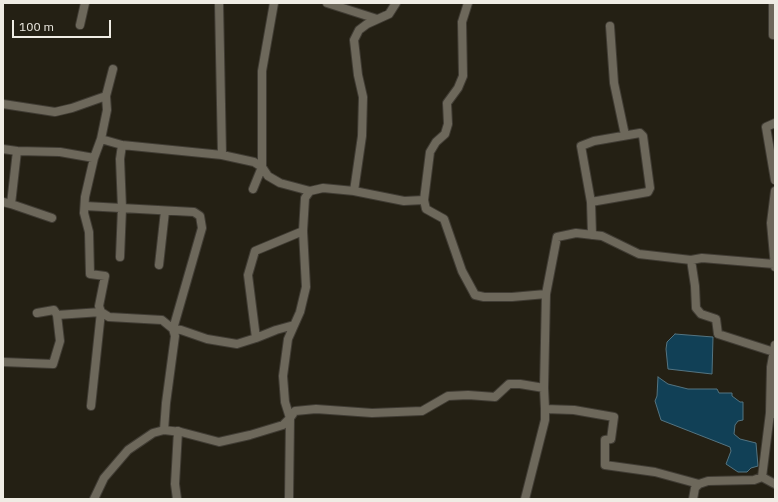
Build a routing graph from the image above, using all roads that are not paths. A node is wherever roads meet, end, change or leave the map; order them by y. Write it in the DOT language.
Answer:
graph roads {
  1 [pos="85,3"];
  2 [pos="219,3"];
  3 [pos="274,3"];
  4 [pos="327,3"];
  5 [pos="396,3"];
  6 [pos="468,3"];
  7 [pos="773,3"];
  8 [pos="377,19"];
  9 [pos="80,25"];
  10 [pos="610,26"];
  11 [pos="775,35"];
  12 [pos="113,69"];
  13 [pos="106,96"];
  14 [pos="3,104"];
  15 [pos="775,123"];
  16 [pos="625,135"];
  17 [pos="101,139"];
  18 [pos="122,145"];
  19 [pos="3,149"];
  20 [pos="17,151"];
  21 [pos="222,155"];
  22 [pos="94,158"];
  23 [pos="262,167"];
  24 [pos="775,180"];
  25 [pos="253,189"];
  26 [pos="310,191"];
  27 [pos="354,191"];
  28 [pos="775,191"];
  29 [pos="424,200"];
  30 [pos="591,202"];
  31 [pos="7,203"];
  32 [pos="85,206"];
  33 [pos="122,208"];
  34 [pos="165,211"];
  35 [pos="52,218"];
  36 [pos="303,231"];
  37 [pos="592,235"];
  38 [pos="120,257"];
  39 [pos="691,260"];
  40 [pos="159,265"];
  41 [pos="775,265"];
  42 [pos="546,294"];
  43 [pos="100,312"];
  44 [pos="37,313"];
  45 [pos="57,315"];
  46 [pos="294,325"];
  47 [pos="173,329"];
  48 [pos="256,338"];
  49 [pos="775,349"];
  50 [pos="3,362"];
  51 [pos="544,388"];
  52 [pos="91,406"];
  53 [pos="545,409"];
  54 [pos="772,413"];
  55 [pos="290,418"];
  56 [pos="164,430"];
  57 [pos="178,431"];
  58 [pos="762,477"];
  59 [pos="699,484"];
  60 [pos="775,484"];
  61 [pos="94,499"];
  62 [pos="176,499"];
  63 [pos="289,499"];
  64 [pos="525,499"];
  65 [pos="693,499"];
  1 -- 9 [label="street"];
  2 -- 21 [label="street"];
  3 -- 23 [label="street"];
  4 -- 8 [label="street"];
  5 -- 8 [label="street"];
  6 -- 29 [label="street"];
  7 -- 11 [label="street"];
  8 -- 27 [label="street"];
  10 -- 16 [label="street"];
  12 -- 13 [label="street"];
  13 -- 14 [label="street"];
  13 -- 17 [label="street"];
  15 -- 24 [label="street"];
  16 -- 30 [label="street"];
  16 -- 30 [label="street"];
  17 -- 18 [label="street"];
  17 -- 22 [label="street"];
  18 -- 21 [label="street"];
  18 -- 33 [label="street"];
  19 -- 20 [label="street"];
  20 -- 22 [label="street"];
  20 -- 31 [label="street"];
  21 -- 23 [label="street"];
  22 -- 32 [label="street"];
  23 -- 25 [label="street"];
  23 -- 26 [label="street"];
  26 -- 27 [label="street"];
  26 -- 36 [label="street"];
  27 -- 29 [label="street"];
  28 -- 41 [label="street"];
  29 -- 42 [label="street"];
  30 -- 37 [label="street"];
  31 -- 35 [label="street"];
  32 -- 33 [label="street"];
  32 -- 43 [label="street"];
  33 -- 34 [label="street"];
  33 -- 38 [label="street"];
  34 -- 40 [label="street"];
  34 -- 47 [label="street"];
  36 -- 46 [label="street"];
  36 -- 48 [label="street"];
  37 -- 39 [label="street"];
  37 -- 42 [label="street"];
  39 -- 41 [label="street"];
  39 -- 49 [label="street"];
  42 -- 51 [label="street"];
  43 -- 45 [label="street"];
  43 -- 47 [label="street"];
  43 -- 52 [label="street"];
  44 -- 45 [label="street"];
  45 -- 50 [label="street"];
  46 -- 48 [label="street"];
  46 -- 55 [label="street"];
  47 -- 48 [label="street"];
  47 -- 56 [label="street"];
  49 -- 54 [label="street"];
  51 -- 53 [label="street"];
  51 -- 55 [label="street"];
  53 -- 59 [label="street"];
  53 -- 64 [label="street"];
  54 -- 58 [label="street"];
  55 -- 57 [label="street"];
  55 -- 63 [label="street"];
  56 -- 57 [label="street"];
  56 -- 61 [label="street"];
  57 -- 62 [label="street"];
  58 -- 59 [label="street"];
  58 -- 60 [label="street"];
  59 -- 65 [label="street"];
}
